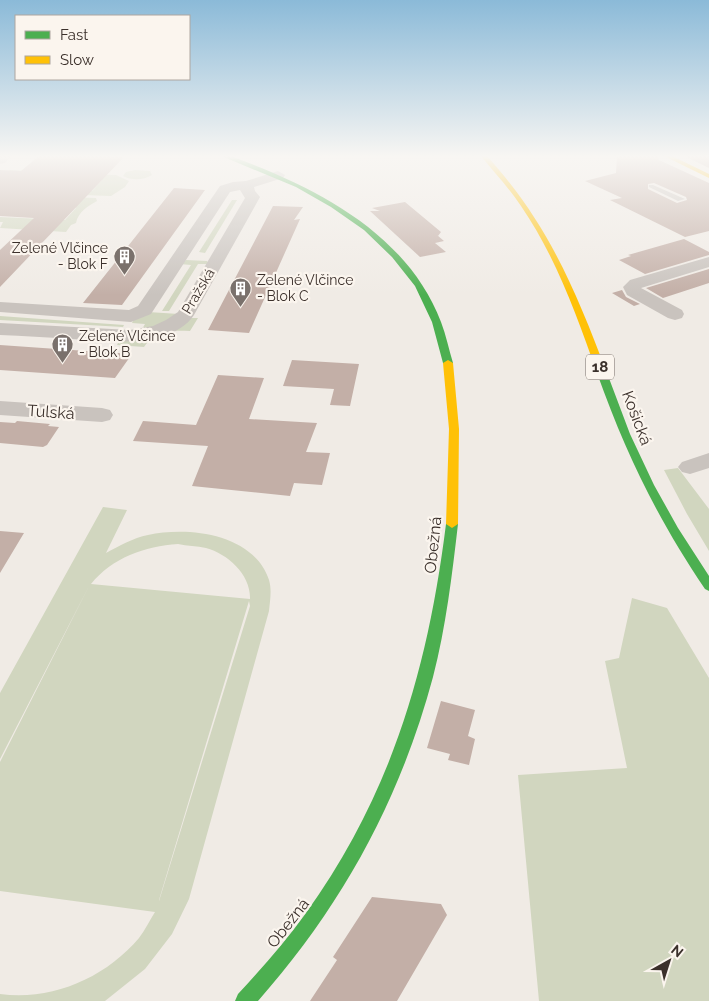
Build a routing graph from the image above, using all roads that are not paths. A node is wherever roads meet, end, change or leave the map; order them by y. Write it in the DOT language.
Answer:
graph roads {
  1 [pos="216,202"];
  2 [pos="250,202"];
  3 [pos="328,202"];
  4 [pos="522,202"];
  5 [pos="180,256"];
  6 [pos="217,259"];
  7 [pos="709,262"];
  8 [pos="0,307"];
  9 [pos="676,314"];
  10 [pos="0,329"];
  11 [pos="0,408"];
  12 [pos="102,416"];
  13 [pos="709,586"];
  14 [pos="245,1001"];
  1 -- 5 [label="street"];
  2 -- 6 [label="street, Pražská"];
  3 -- 14 [label="street, Obežná"];
  4 -- 13 [label="street, Košická / 18"];
  5 -- 6 [label="street, Pražská"];
  5 -- 8 [label="street"];
  6 -- 10 [label="street, Pražská"];
  7 -- 9 [label="street"];
  11 -- 12 [label="street, Tulská"];
}
